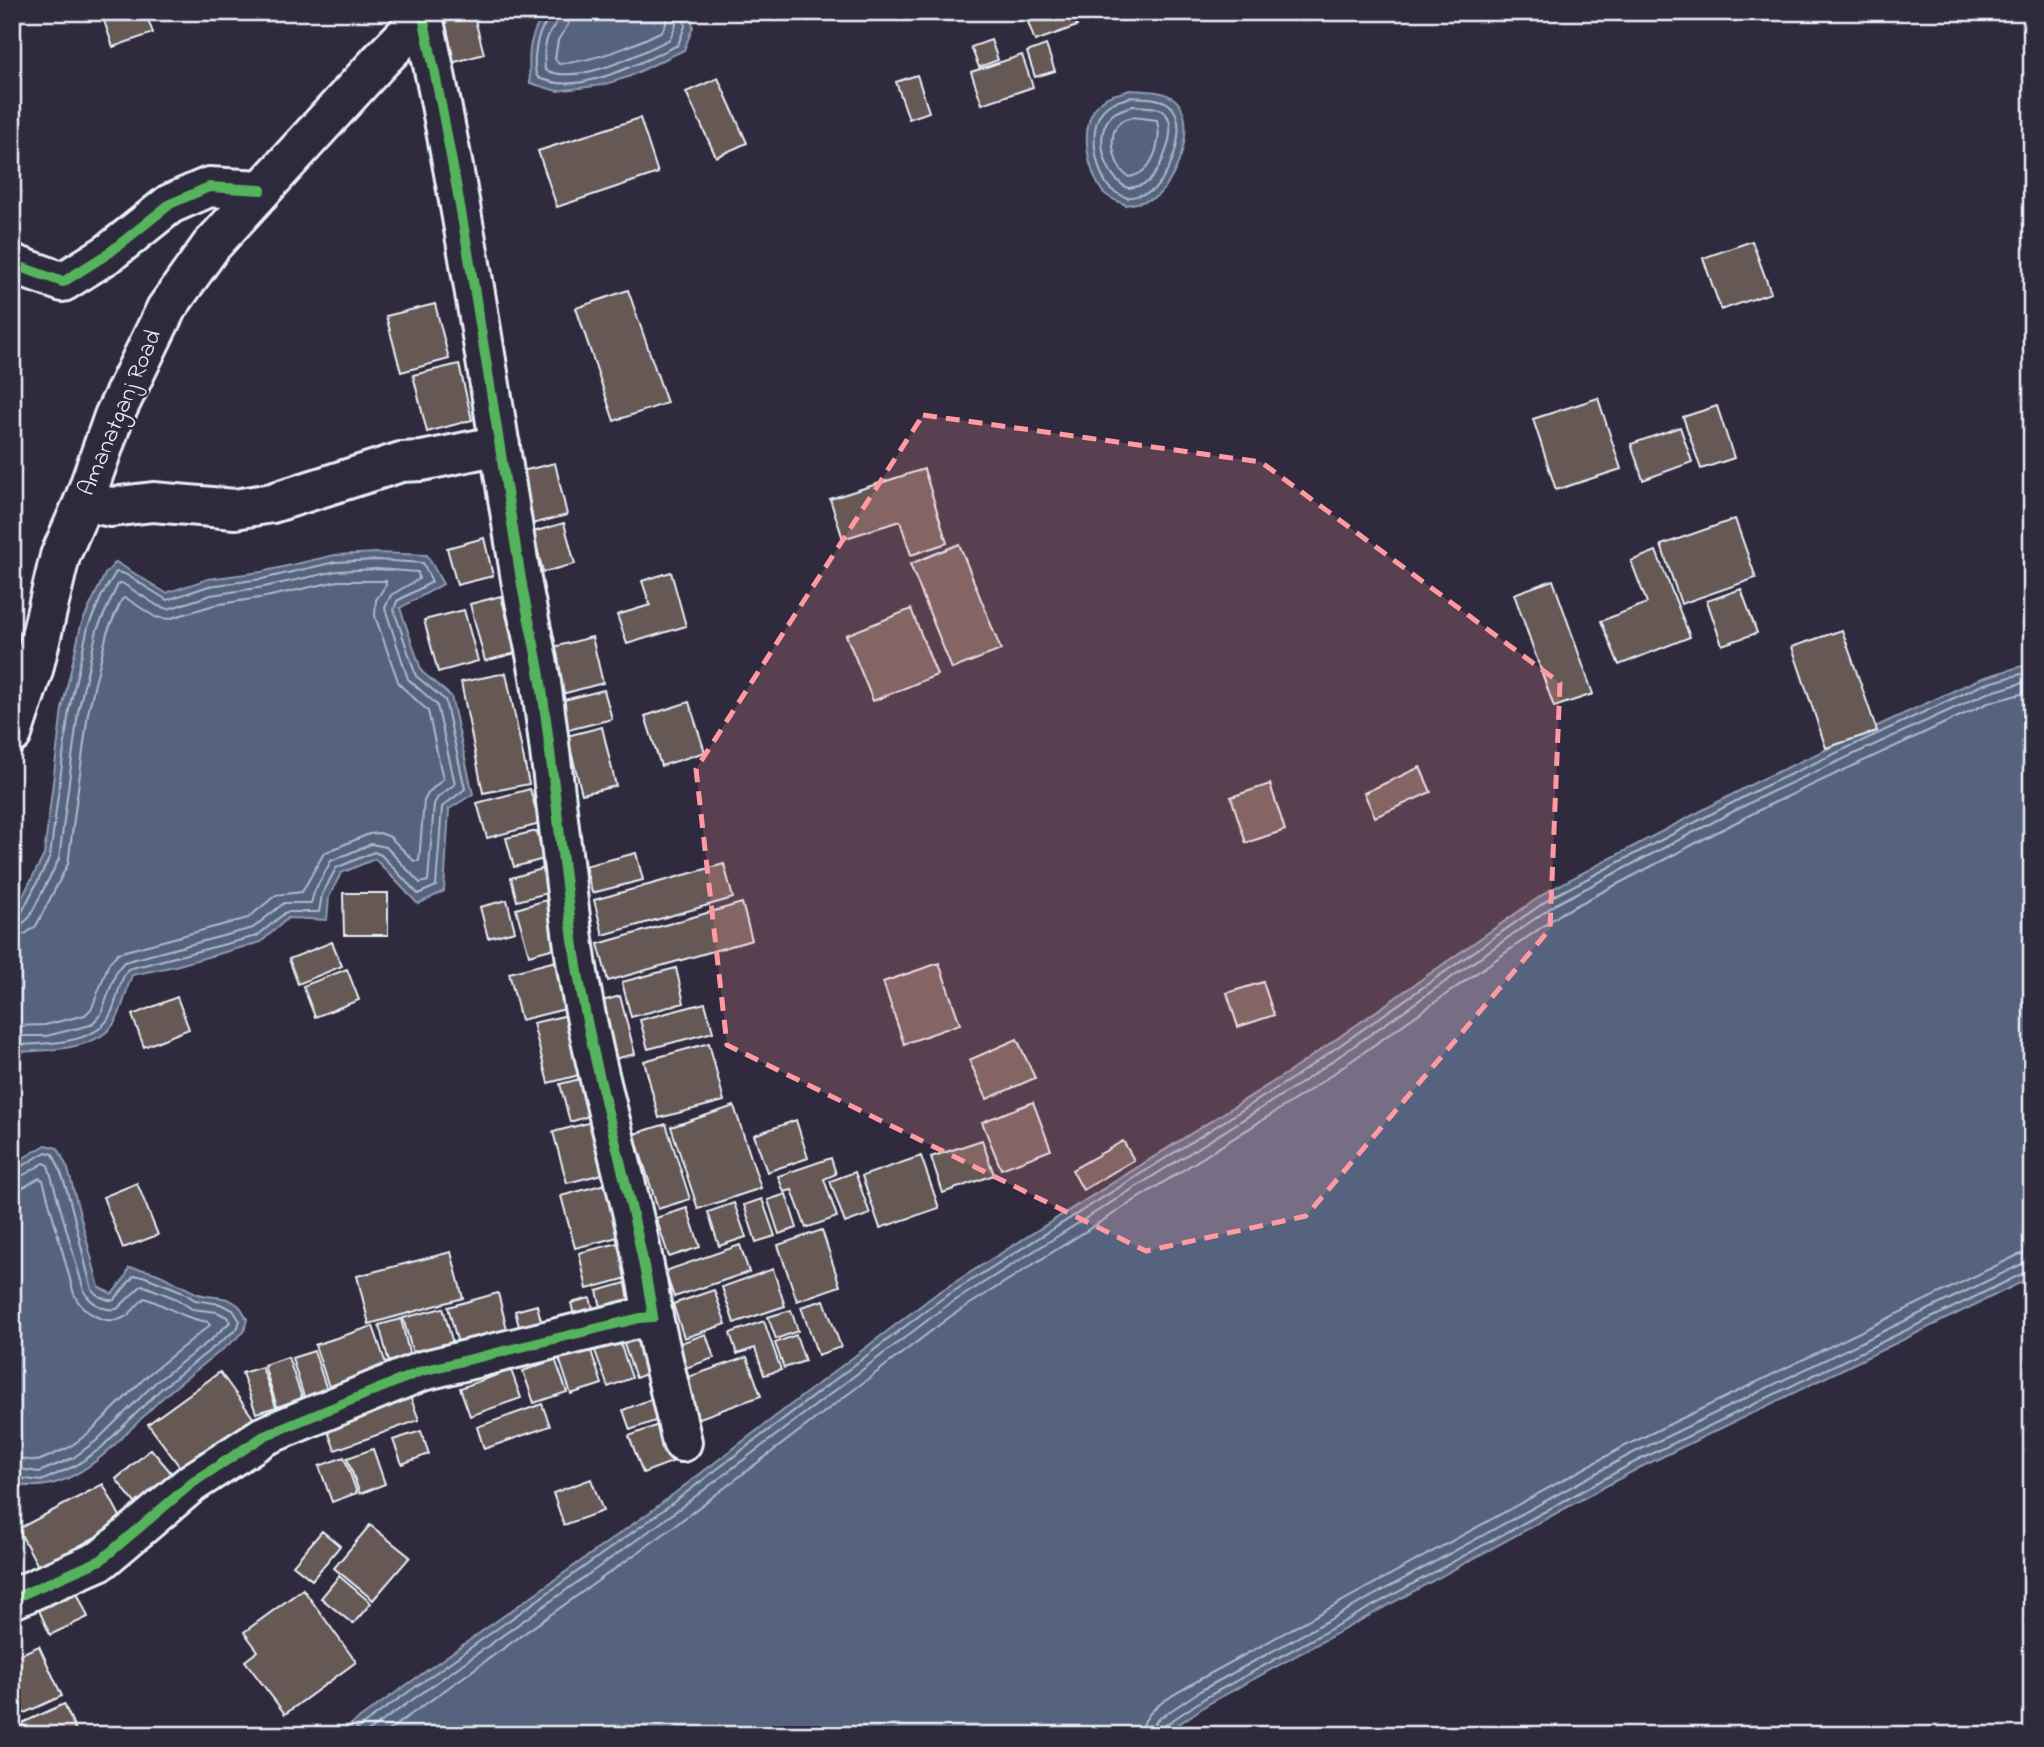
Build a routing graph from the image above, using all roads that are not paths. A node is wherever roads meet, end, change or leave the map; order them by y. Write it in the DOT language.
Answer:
graph roads {
  1 [pos="422,15"];
  2 [pos="261,190"];
  3 [pos="12,264"];
  4 [pos="500,445"];
  5 [pos="84,501"];
  6 [pos="12,734"];
  7 [pos="653,1317"];
  8 [pos="682,1442"];
  9 [pos="12,1599"];
  1 -- 2 [label="street, Amanatganj Road"];
  1 -- 4 [label="street"];
  2 -- 3 [label="street"];
  2 -- 5 [label="street, Amanatganj Road"];
  4 -- 5 [label="street"];
  4 -- 7 [label="street"];
  5 -- 6 [label="street, Amanatganj Road"];
  7 -- 8 [label="street"];
  7 -- 9 [label="street"];
}
